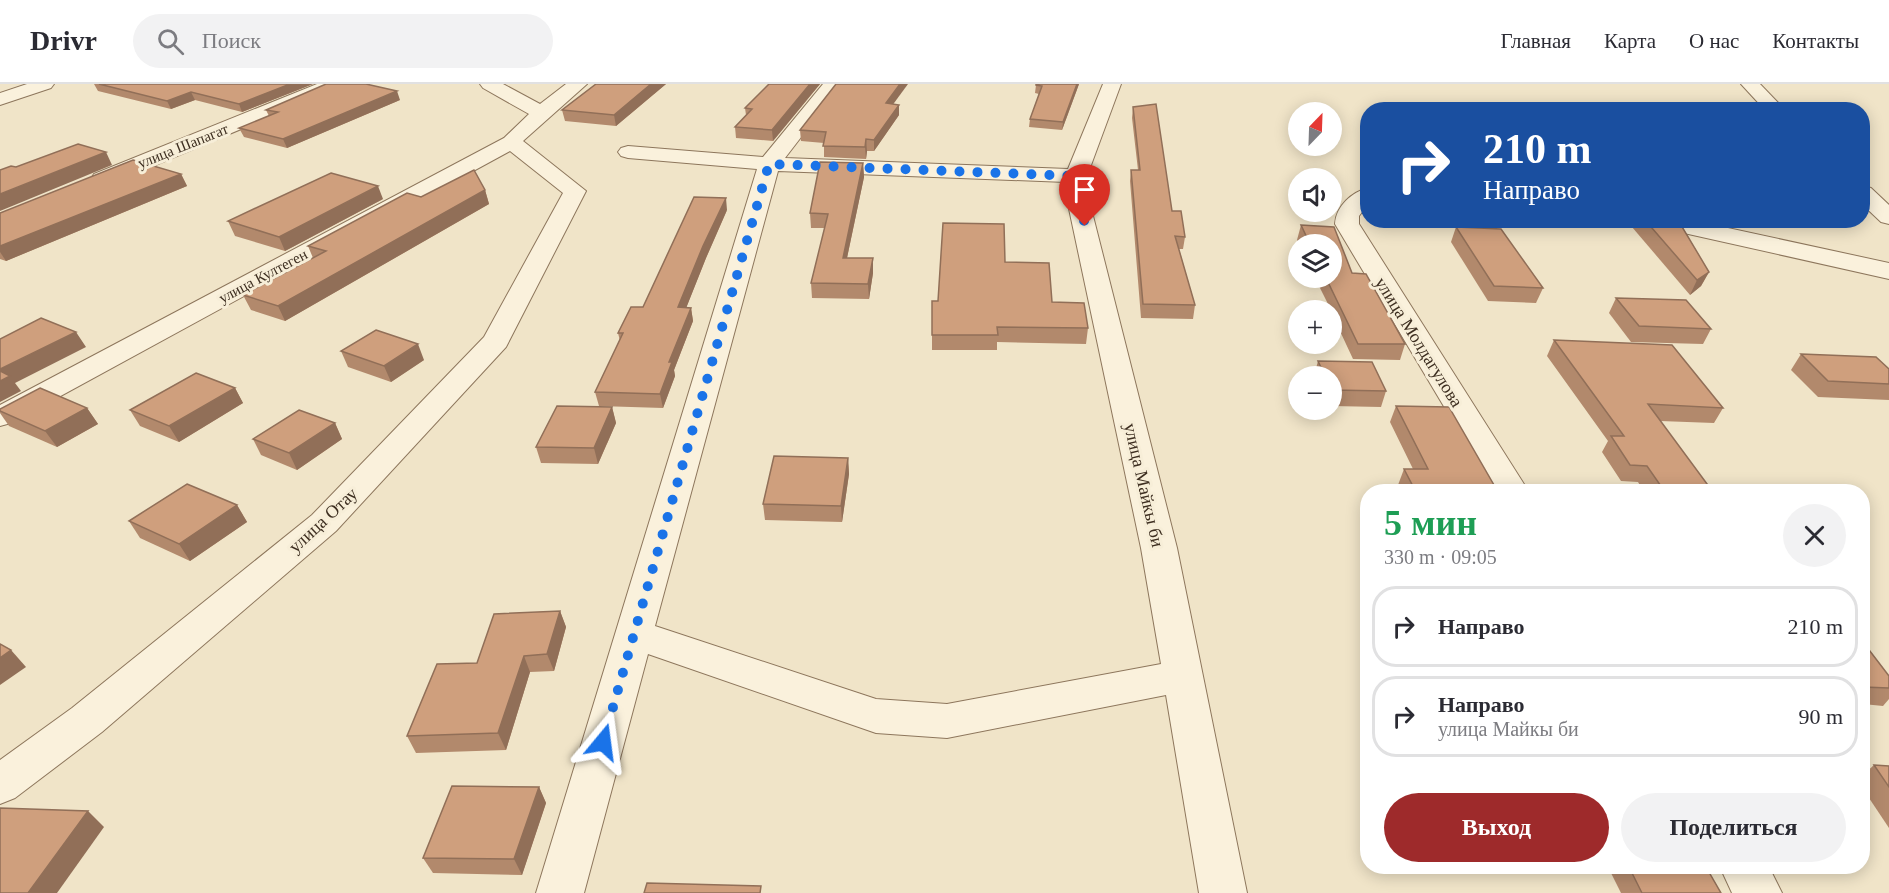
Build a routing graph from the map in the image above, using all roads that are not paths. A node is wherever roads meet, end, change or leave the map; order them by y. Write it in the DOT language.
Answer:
graph roads {
  1 [pos="45,84"];
  2 [pos="333,84"];
  3 [pos="489,84"];
  4 [pos="578,84"];
  5 [pos="833,84"];
  6 [pos="1112,84"];
  7 [pos="1750,84"];
  8 [pos="0,99"];
  9 [pos="1768,102"];
  10 [pos="542,113"];
  11 [pos="511,142"];
  12 [pos="628,152"];
  13 [pos="769,164"];
  14 [pos="1076,176"];
  15 [pos="86,186"];
  16 [pos="1360,199"];
  17 [pos="1870,200"];
  18 [pos="1889,218"];
  19 [pos="1694,228"];
  20 [pos="1889,271"];
  21 [pos="0,417"];
  22 [pos="1507,484"];
  23 [pos="634,634"];
  24 [pos="1183,676"];
  25 [pos="0,784"];
  26 [pos="1747,874"];
  27 [pos="560,893"];
  28 [pos="1223,893"];
  29 [pos="1758,893"];
  1 -- 8 [label="street"];
  2 -- 15 [label="street, улица Шапагат"];
  3 -- 10 [label="street"];
  4 -- 10 [label="street, улица Култеген"];
  5 -- 13 [label="street"];
  6 -- 14 [label="street, улица Майкы би"];
  7 -- 9 [label="street"];
  10 -- 11 [label="street, улица Култеген"];
  11 -- 21 [label="street, улица Култеген"];
  11 -- 25 [label="street, улица Отау"];
  12 -- 13 [label="street"];
  13 -- 14 [label="street"];
  13 -- 23 [label="street"];
  14 -- 24 [label="street, улица Майкы би"];
  16 -- 22 [label="street, улица Молдагулова"];
  17 -- 18 [label="street"];
  19 -- 20 [label="street"];
  23 -- 24 [label="street"];
  23 -- 27 [label="street"];
  24 -- 28 [label="street, улица Майкы би"];
  26 -- 29 [label="street"];
}
